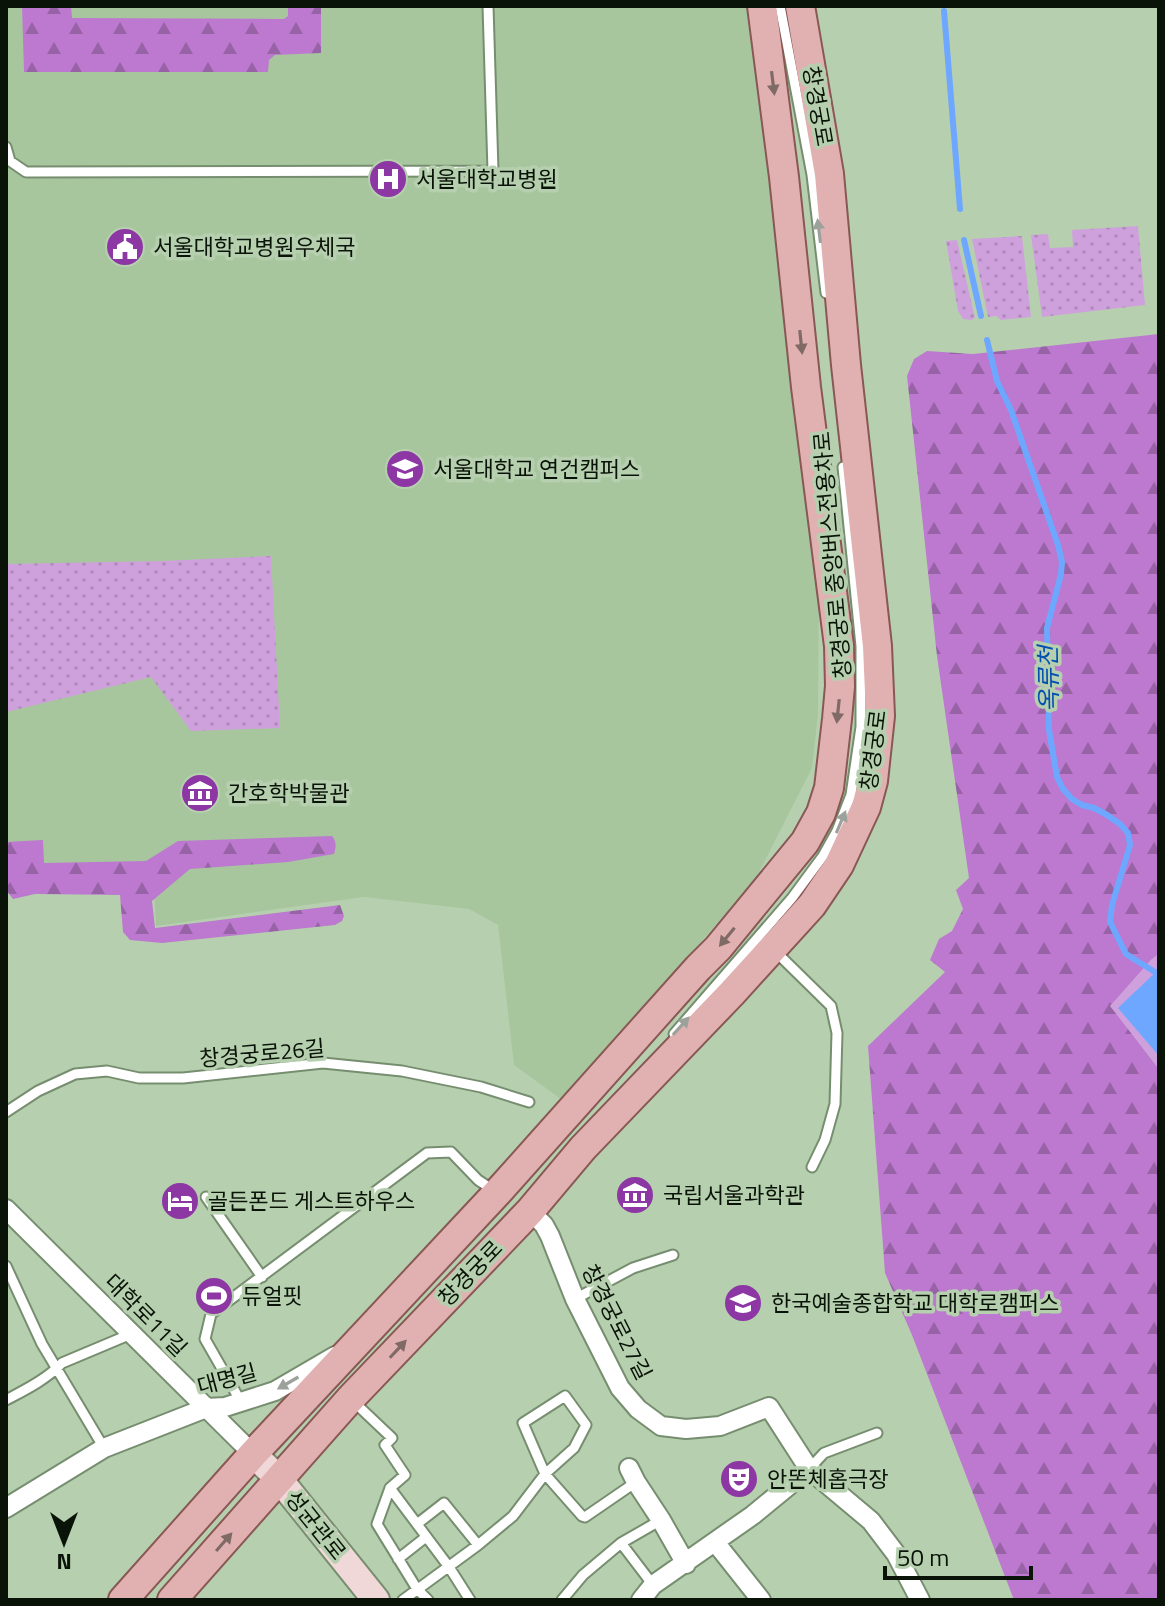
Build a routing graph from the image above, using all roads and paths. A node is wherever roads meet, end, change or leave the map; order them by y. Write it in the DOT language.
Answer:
graph roads {
  1 [pos="488,6"];
  2 [pos="762,6"];
  3 [pos="780,6"];
  4 [pos="800,6"];
  5 [pos="6,147"];
  6 [pos="827,304"];
  7 [pos="842,458"];
  8 [pos="773,948"];
  9 [pos="666,1042"];
  10 [pos="614,1100"];
  11 [pos="529,1102"];
  12 [pos="6,1112"];
  13 [pos="812,1167"];
  14 [pos="206,1197"];
  15 [pos="517,1203"];
  16 [pos="6,1209"];
  17 [pos="673,1255"];
  18 [pos="8,1269"];
  19 [pos="262,1277"];
  20 [pos="575,1299"];
  21 [pos="131,1334"];
  22 [pos="356,1344"];
  23 [pos="56,1369"];
  24 [pos="350,1399"];
  25 [pos="6,1400"];
  26 [pos="241,1402"];
  27 [pos="206,1408"];
  28 [pos="877,1433"];
  29 [pos="104,1448"];
  30 [pos="253,1454"];
  31 [pos="809,1469"];
  32 [pos="545,1474"];
  33 [pos="632,1475"];
  34 [pos="279,1479"];
  35 [pos="390,1488"];
  36 [pos="6,1508"];
  37 [pos="661,1520"];
  38 [pos="417,1524"];
  39 [pos="426,1537"];
  40 [pos="715,1542"];
  41 [pos="621,1543"];
  42 [pos="478,1545"];
  43 [pos="398,1559"];
  44 [pos="686,1564"];
  45 [pos="449,1567"];
  46 [pos="653,1585"];
  47 [pos="417,1589"];
  48 [pos="123,1600"];
  49 [pos="172,1600"];
  50 [pos="376,1600"];
  51 [pos="403,1600"];
  52 [pos="428,1600"];
  53 [pos="470,1600"];
  54 [pos="562,1600"];
  55 [pos="641,1600"];
  56 [pos="761,1600"];
  57 [pos="920,1600"];
  1 -- 5 [label="lane"];
  2 -- 15 [label="main road, 창경궁로, one-way"];
  6 -- 3 [label="lane, one-way"];
  4 -- 8 [label="main road, 창경궁로"];
  9 -- 7 [label="lane, 창경궁로 중앙버스전용차로, one-way"];
  8 -- 13 [label="lane"];
  8 -- 15 [label="main road, 창경궁로"];
  10 -- 15 [label="lane"];
  11 -- 12 [label="lane, 창경궁로26길"];
  14 -- 19 [label="lane"];
  15 -- 19 [label="lane"];
  15 -- 20 [label="street, 창경궁로27길"];
  15 -- 22 [label="main road, 창경궁로"];
  24 -- 15 [label="main road, 창경궁로, one-way"];
  16 -- 21 [label="street, 대학로11길"];
  17 -- 20 [label="lane"];
  18 -- 23 [label="lane"];
  19 -- 26 [label="lane"];
  20 -- 31 [label="street, 창경궁로27길"];
  21 -- 23 [label="lane"];
  21 -- 27 [label="street, 대학로11길"];
  22 -- 26 [label="street, 대명길, one-way"];
  22 -- 30 [label="main road, 창경궁로"];
  23 -- 25 [label="lane"];
  23 -- 29 [label="lane"];
  24 -- 34 [label="main road, 창경궁로"];
  24 -- 35 [label="lane"];
  26 -- 27 [label="street, 대명길"];
  27 -- 29 [label="street, 대명길"];
  27 -- 30 [label="street, 대학로11길"];
  28 -- 31 [label="lane"];
  29 -- 36 [label="street, 대명길"];
  30 -- 34 [label="street, 성균관로"];
  30 -- 48 [label="main road, 창경궁로"];
  31 -- 40 [label="street"];
  31 -- 57 [label="street, 창경궁로27길"];
  32 -- 32 [label="lane"];
  32 -- 33 [label="lane"];
  32 -- 42 [label="lane"];
  33 -- 37 [label="street"];
  49 -- 34 [label="main road, 창경궁로, one-way"];
  34 -- 50 [label="street, 성균관로"];
  35 -- 38 [label="lane"];
  35 -- 43 [label="lane"];
  37 -- 41 [label="lane"];
  37 -- 44 [label="street"];
  38 -- 39 [label="lane"];
  38 -- 42 [label="lane"];
  39 -- 43 [label="lane"];
  39 -- 45 [label="lane"];
  40 -- 44 [label="street"];
  40 -- 56 [label="street"];
  41 -- 46 [label="lane"];
  41 -- 54 [label="lane"];
  42 -- 45 [label="lane"];
  43 -- 47 [label="lane"];
  44 -- 46 [label="street"];
  45 -- 47 [label="lane"];
  45 -- 53 [label="lane"];
  46 -- 55 [label="street"];
  47 -- 51 [label="lane"];
  47 -- 52 [label="lane"];
}
